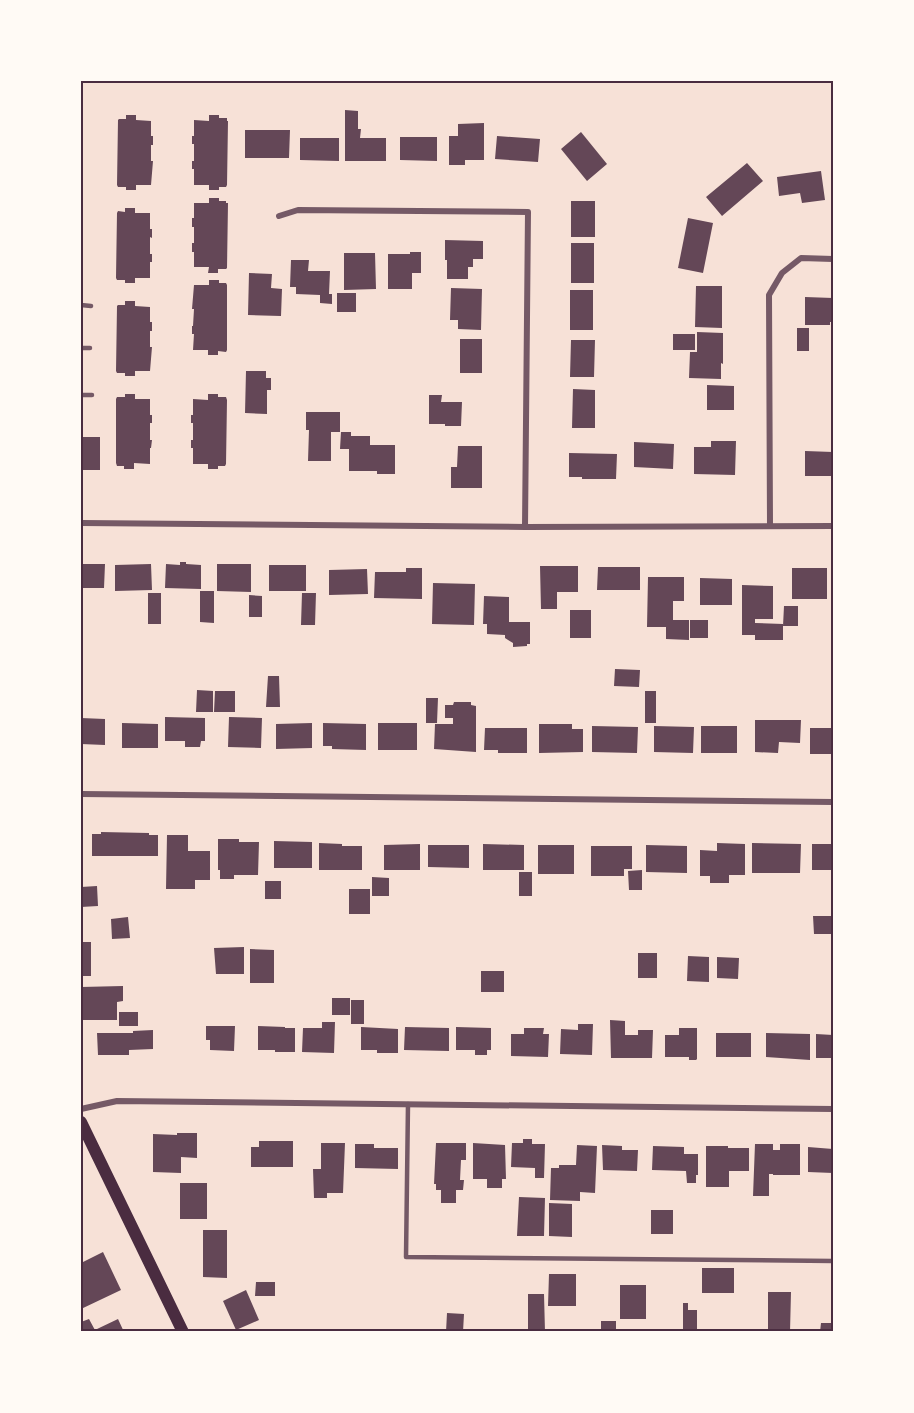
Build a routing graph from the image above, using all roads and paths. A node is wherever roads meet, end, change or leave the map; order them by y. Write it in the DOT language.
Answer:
graph roads {
  1 [pos="279,216"];
  2 [pos="833,259"];
  3 [pos="81,305"];
  4 [pos="91,306"];
  5 [pos="81,348"];
  6 [pos="90,348"];
  7 [pos="92,394"];
  8 [pos="81,395"];
  9 [pos="81,523"];
  10 [pos="770,525"];
  11 [pos="833,526"];
  12 [pos="525,527"];
  13 [pos="81,794"];
  14 [pos="833,802"];
  15 [pos="408,1104"];
  16 [pos="81,1109"];
  17 [pos="833,1109"];
  18 [pos="81,1122"];
  19 [pos="833,1260"];
  20 [pos="183,1332"];
  1 -- 12 [label="street"];
  2 -- 10 [label="street"];
  3 -- 4 [label="lane"];
  5 -- 6 [label="lane"];
  7 -- 8 [label="lane"];
  9 -- 12 [label="street"];
  10 -- 11 [label="street"];
  10 -- 12 [label="street"];
  13 -- 14 [label="street"];
  15 -- 16 [label="street"];
  15 -- 17 [label="street"];
  15 -- 19 [label="lane"];
  18 -- 20 [label="main road"];
}
